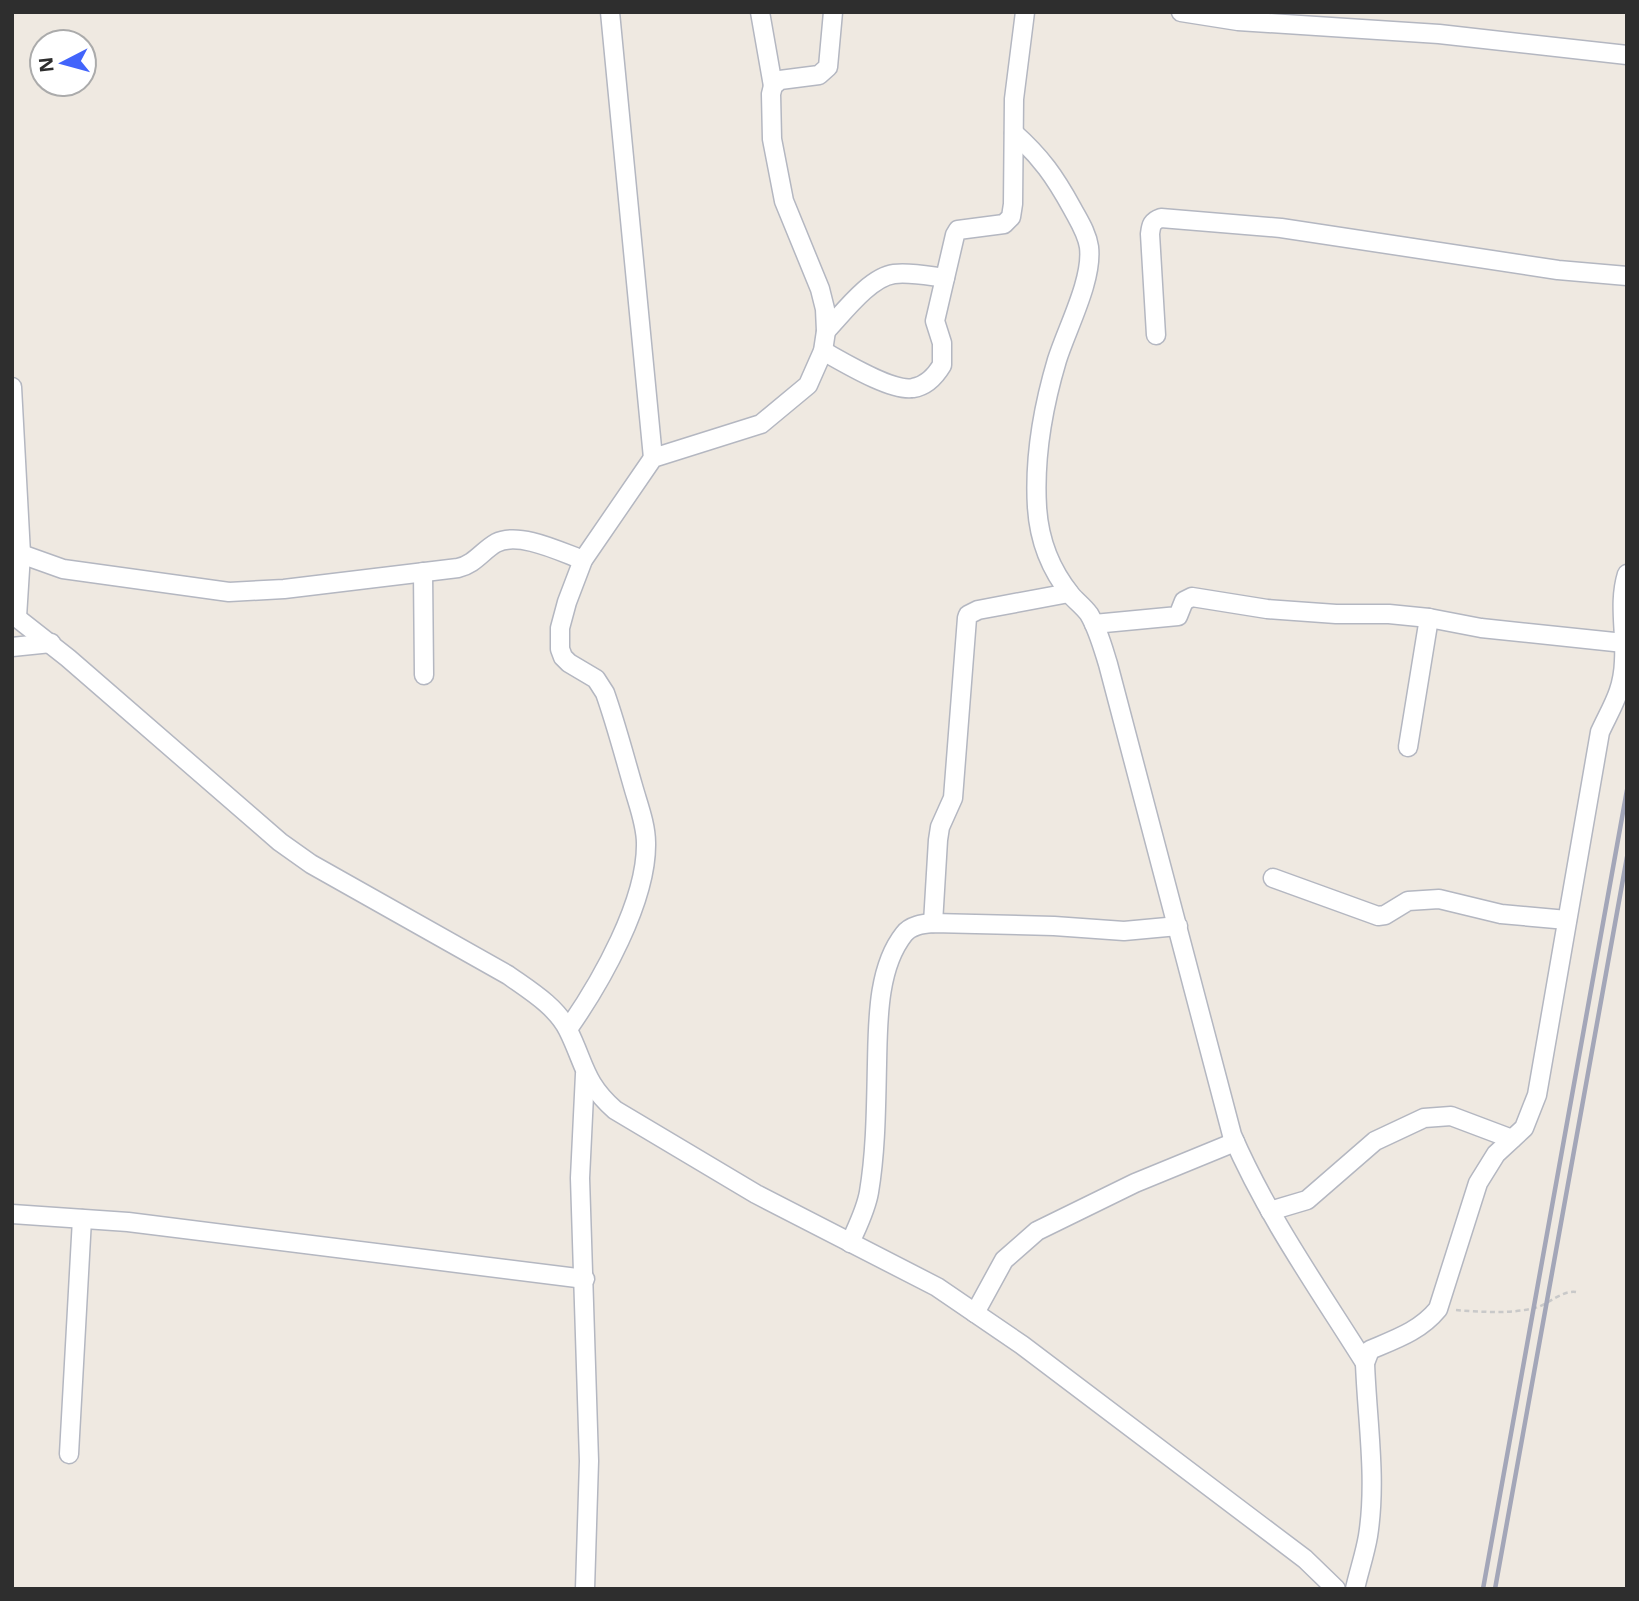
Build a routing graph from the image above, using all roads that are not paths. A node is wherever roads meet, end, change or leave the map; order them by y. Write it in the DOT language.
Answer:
graph roads {
  1 [pos="610,12"];
  2 [pos="760,12"];
  3 [pos="834,12"];
  4 [pos="1025,12"];
  5 [pos="1181,12"];
  6 [pos="1627,55"];
  7 [pos="773,86"];
  8 [pos="1014,133"];
  9 [pos="1627,276"];
  10 [pos="945,278"];
  11 [pos="826,331"];
  12 [pos="1156,335"];
  13 [pos="823,351"];
  14 [pos="12,387"];
  15 [pos="653,458"];
  16 [pos="21,554"];
  17 [pos="583,560"];
  18 [pos="424,572"];
  19 [pos="1627,574"];
  20 [pos="1069,593"];
  21 [pos="14,615"];
  22 [pos="1429,618"];
  23 [pos="1094,624"];
  24 [pos="51,643"];
  25 [pos="1624,643"];
  26 [pos="12,647"];
  27 [pos="424,675"];
  28 [pos="1408,747"];
  29 [pos="1273,878"];
  30 [pos="1567,920"];
  31 [pos="933,923"];
  32 [pos="1178,926"];
  33 [pos="568,1029"];
  34 [pos="585,1074"];
  35 [pos="1512,1139"];
  36 [pos="1235,1142"];
  37 [pos="1270,1211"];
  38 [pos="12,1214"];
  39 [pos="82,1219"];
  40 [pos="850,1243"];
  41 [pos="584,1279"];
  42 [pos="975,1313"];
  43 [pos="1365,1363"];
  44 [pos="69,1454"];
  45 [pos="584,1589"];
  46 [pos="1336,1589"];
  47 [pos="1355,1589"];
  1 -- 15 [label="street"];
  2 -- 7 [label="street"];
  3 -- 7 [label="street"];
  4 -- 8 [label="street"];
  5 -- 6 [label="street"];
  7 -- 11 [label="street"];
  8 -- 10 [label="street"];
  8 -- 20 [label="street"];
  9 -- 12 [label="street"];
  10 -- 11 [label="street"];
  10 -- 13 [label="street"];
  11 -- 13 [label="street"];
  13 -- 15 [label="street"];
  14 -- 16 [label="street"];
  15 -- 17 [label="street"];
  16 -- 18 [label="street"];
  16 -- 21 [label="street"];
  17 -- 18 [label="street"];
  17 -- 33 [label="street"];
  18 -- 27 [label="street"];
  19 -- 25 [label="street"];
  20 -- 23 [label="street"];
  20 -- 31 [label="street"];
  21 -- 24 [label="street"];
  22 -- 23 [label="street"];
  22 -- 25 [label="street"];
  22 -- 28 [label="street"];
  23 -- 32 [label="street"];
  24 -- 26 [label="street"];
  24 -- 33 [label="street"];
  25 -- 30 [label="street"];
  29 -- 30 [label="street"];
  30 -- 35 [label="street"];
  31 -- 32 [label="street"];
  31 -- 40 [label="street"];
  32 -- 36 [label="street"];
  33 -- 34 [label="street"];
  34 -- 40 [label="street"];
  34 -- 41 [label="street"];
  35 -- 37 [label="street"];
  35 -- 43 [label="street"];
  36 -- 37 [label="street"];
  36 -- 42 [label="street"];
  37 -- 43 [label="street"];
  38 -- 39 [label="street"];
  39 -- 41 [label="street"];
  39 -- 44 [label="street"];
  40 -- 42 [label="street"];
  41 -- 45 [label="street"];
  42 -- 46 [label="street"];
  43 -- 47 [label="street"];
}
